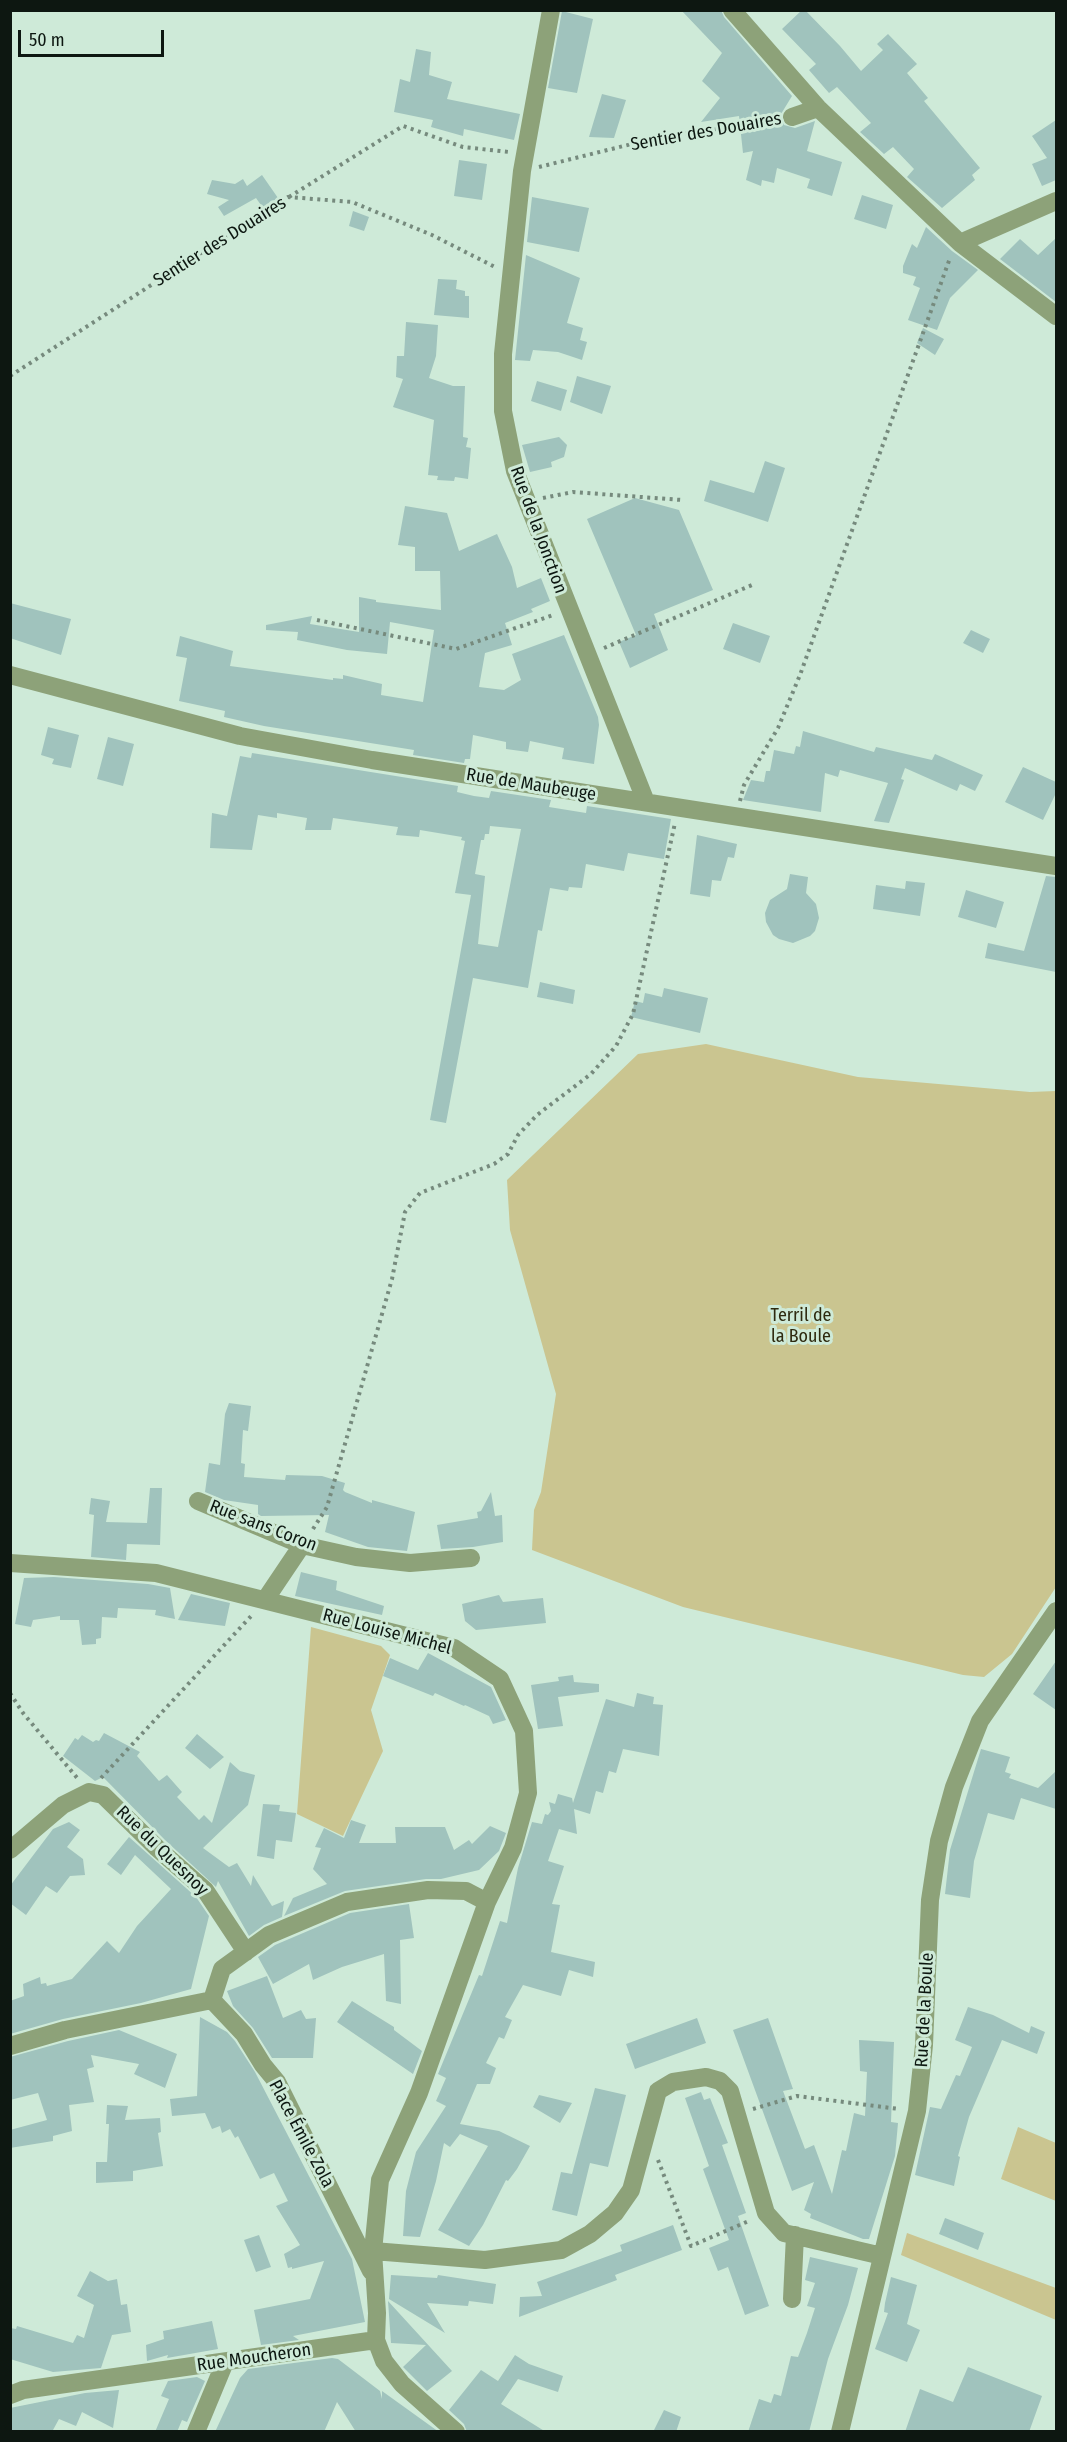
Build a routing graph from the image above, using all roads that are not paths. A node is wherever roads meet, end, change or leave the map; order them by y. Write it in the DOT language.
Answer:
graph roads {
  1 [pos="551,10"];
  2 [pos="732,10"];
  3 [pos="818,108"];
  4 [pos="792,117"];
  5 [pos="1056,201"];
  6 [pos="960,243"];
  7 [pos="1056,316"];
  8 [pos="10,675"];
  9 [pos="646,802"];
  10 [pos="1056,866"];
  11 [pos="198,1501"];
  12 [pos="302,1545"];
  13 [pos="471,1558"];
  14 [pos="11,1563"];
  15 [pos="266,1600"];
  16 [pos="1056,1611"];
  17 [pos="10,1850"];
  18 [pos="487,1902"];
  19 [pos="246,1952"];
  20 [pos="212,2000"];
  21 [pos="10,2046"];
  22 [pos="419,2093"];
  23 [pos="795,2235"];
  24 [pos="373,2251"];
  25 [pos="882,2256"];
  26 [pos="374,2278"];
  27 [pos="792,2299"];
  28 [pos="376,2340"];
  29 [pos="225,2362"];
  30 [pos="10,2395"];
  31 [pos="196,2432"];
  32 [pos="456,2432"];
  33 [pos="840,2432"];
  1 -- 9 [label="street, Rue de la Jonction"];
  2 -- 3 [label="street"];
  3 -- 4 [label="street, Sentier des Douaires"];
  3 -- 6 [label="street"];
  5 -- 6 [label="street"];
  6 -- 7 [label="street"];
  8 -- 9 [label="street, Rue de Maubeuge"];
  9 -- 10 [label="street, Rue de Maubeuge"];
  11 -- 12 [label="street, Rue sans Coron"];
  12 -- 13 [label="street, Rue sans Coron"];
  12 -- 15 [label="street"];
  14 -- 15 [label="street, Rue Louise Michel"];
  15 -- 18 [label="street, Rue Louise Michel"];
  16 -- 25 [label="street, Rue de la Boule"];
  17 -- 19 [label="street, Rue du Quesnoy"];
  18 -- 19 [label="street"];
  18 -- 22 [label="street, Rue Louise Michel"];
  19 -- 20 [label="street"];
  20 -- 21 [label="street"];
  20 -- 26 [label="street, Place Émile Zola"];
  22 -- 24 [label="street, Place Émile Zola"];
  23 -- 24 [label="street"];
  23 -- 25 [label="street"];
  23 -- 27 [label="street"];
  24 -- 26 [label="street, Place Émile Zola"];
  25 -- 33 [label="street, Rue de la Boule"];
  26 -- 28 [label="street, Place Émile Zola"];
  28 -- 29 [label="street, Rue Moucheron"];
  28 -- 32 [label="street"];
  29 -- 30 [label="street, Rue Moucheron"];
  29 -- 31 [label="street"];
}
